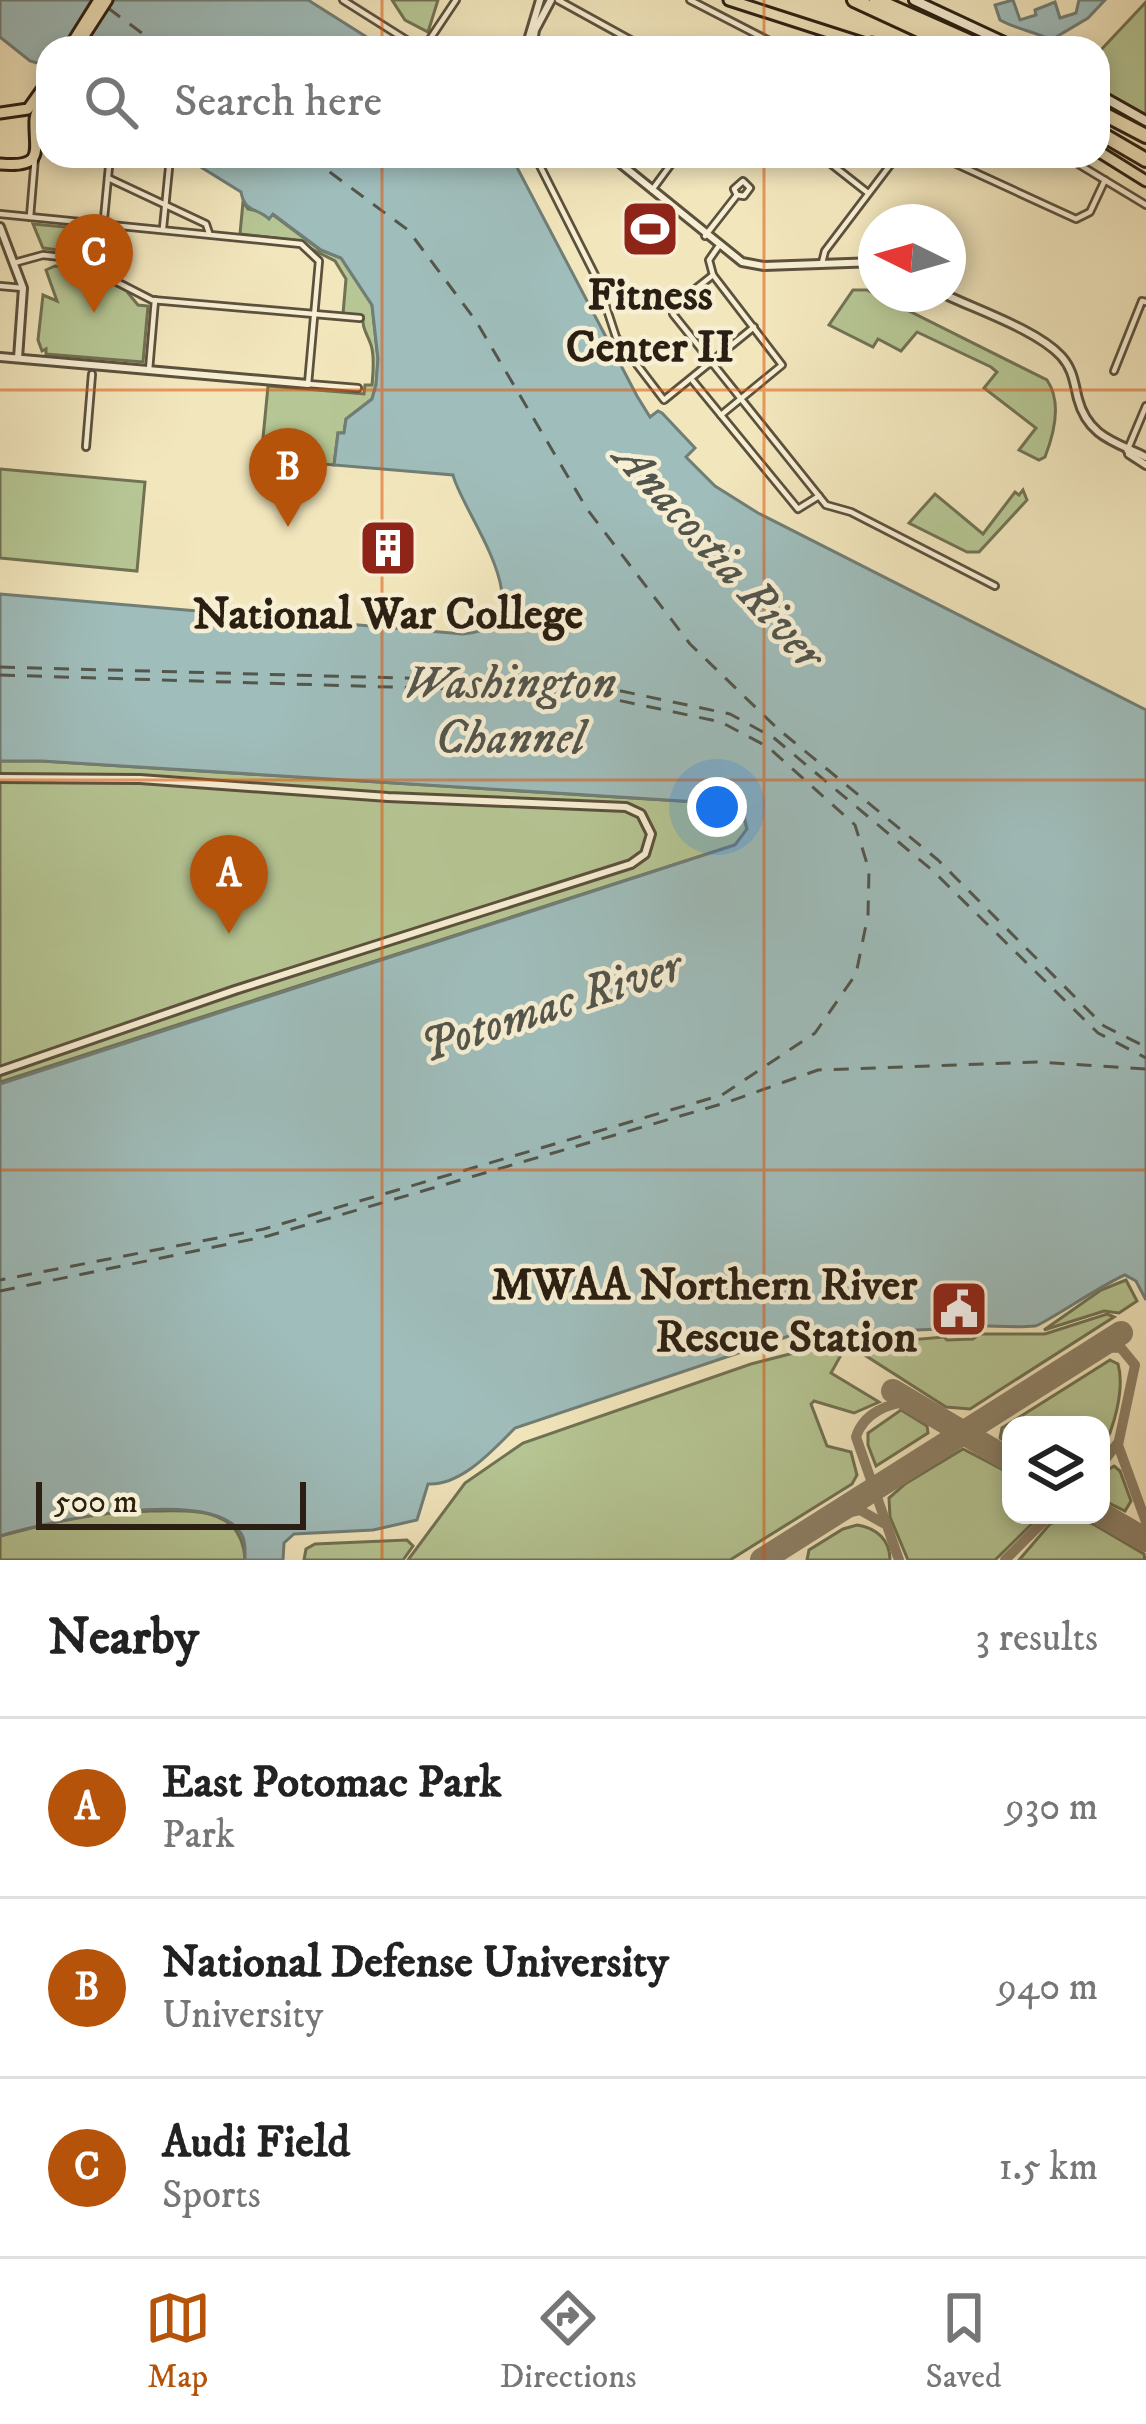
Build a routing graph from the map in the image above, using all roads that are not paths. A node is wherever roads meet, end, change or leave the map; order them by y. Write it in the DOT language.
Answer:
graph roads {
  1 [pos="103,0"];
  2 [pos="343,0"];
  3 [pos="455,0"];
  4 [pos="539,0"];
  5 [pos="555,0"];
  6 [pos="690,0"];
  7 [pos="729,0"];
  8 [pos="854,0"];
  9 [pos="876,0"];
  10 [pos="914,0"];
  11 [pos="80,36"];
  12 [pos="402,36"];
  13 [pos="434,36"];
  14 [pos="533,36"];
  15 [pos="534,36"];
  16 [pos="622,36"];
  17 [pos="760,36"];
  18 [pos="845,36"];
  19 [pos="932,36"];
  20 [pos="957,36"];
  21 [pos="991,36"];
  22 [pos="36,99"];
  23 [pos="1110,101"];
  24 [pos="4,114"];
  25 [pos="1110,116"];
  26 [pos="1146,121"];
  27 [pos="36,130"];
  28 [pos="1146,134"];
  29 [pos="1110,137"];
  30 [pos="36,152"];
  31 [pos="1110,154"];
  32 [pos="1146,158"];
  33 [pos="0,164"];
  34 [pos="109,168"];
  35 [pos="169,168"];
  36 [pos="541,168"];
  37 [pos="625,168"];
  38 [pos="668,168"];
  39 [pos="836,168"];
  40 [pos="888,168"];
  41 [pos="965,168"];
  42 [pos="1086,168"];
  43 [pos="1146,177"];
  44 [pos="108,178"];
  45 [pos="1106,180"];
  46 [pos="652,190"];
  47 [pos="869,194"];
  48 [pos="737,196"];
  49 [pos="165,204"];
  50 [pos="1146,205"];
  51 [pos="0,214"];
  52 [pos="30,217"];
  53 [pos="104,224"];
  54 [pos="0,227"];
  55 [pos="163,229"];
  56 [pos="209,233"];
  57 [pos="705,236"];
  58 [pos="718,247"];
  59 [pos="858,262"];
  60 [pos="14,263"];
  61 [pos="822,263"];
  62 [pos="99,271"];
  63 [pos="713,275"];
  64 [pos="0,286"];
  65 [pos="23,288"];
  66 [pos="155,300"];
  67 [pos="1146,302"];
  68 [pos="966,305"];
  69 [pos="314,314"];
  70 [pos="360,318"];
  71 [pos="754,327"];
  72 [pos="0,357"];
  73 [pos="18,358"];
  74 [pos="712,362"];
  75 [pos="149,370"];
  76 [pos="1114,371"];
  77 [pos="92,374"];
  78 [pos="691,379"];
  79 [pos="308,384"];
  80 [pos="358,388"];
  81 [pos="742,399"];
  82 [pos="1146,406"];
  83 [pos="721,415"];
  84 [pos="86,447"];
  85 [pos="1127,451"];
  86 [pos="1146,461"];
  87 [pos="819,496"];
  88 [pos="995,586"];
  89 [pos="0,778"];
  90 [pos="0,1071"];
  1 -- 11 [label="main road"];
  2 -- 12 [label="street"];
  3 -- 13 [label="street"];
  4 -- 14 [label="street"];
  5 -- 15 [label="street"];
  5 -- 16 [label="street"];
  6 -- 17 [label="street"];
  7 -- 18 [label="main road"];
  8 -- 19 [label="highway"];
  9 -- 20 [label="highway"];
  10 -- 21 [label="main road"];
  22 -- 24 [label="main road"];
  23 -- 26 [label="main road"];
  24 -- 27 [label="main road"];
  25 -- 28 [label="highway"];
  29 -- 32 [label="highway"];
  30 -- 33 [label="main road"];
  30 -- 52 [label="street"];
  31 -- 43 [label="main road"];
  34 -- 44 [label="street"];
  35 -- 49 [label="street"];
  36 -- 78 [label="street"];
  37 -- 46 [label="street"];
  38 -- 46 [label="street"];
  39 -- 47 [label="street"];
  40 -- 47 [label="street"];
  41 -- 45 [label="street"];
  42 -- 45 [label="street"];
  44 -- 49 [label="street"];
  44 -- 53 [label="street"];
  45 -- 50 [label="street"];
  46 -- 57 [label="street"];
  47 -- 61 [label="street"];
  48 -- 57 [label="street"];
  49 -- 55 [label="street"];
  49 -- 56 [label="street"];
  51 -- 52 [label="street"];
  52 -- 53 [label="street"];
  53 -- 55 [label="street"];
  53 -- 62 [label="street"];
  54 -- 60 [label="street"];
  55 -- 56 [label="street"];
  56 -- 69 [label="street"];
  57 -- 58 [label="street"];
  58 -- 61 [label="street"];
  58 -- 63 [label="street"];
  59 -- 61 [label="street"];
  60 -- 62 [label="street"];
  60 -- 65 [label="street"];
  62 -- 66 [label="street"];
  63 -- 71 [label="street"];
  63 -- 74 [label="street"];
  64 -- 65 [label="street"];
  65 -- 73 [label="street"];
  66 -- 69 [label="street"];
  66 -- 75 [label="street"];
  67 -- 76 [label="street"];
  68 -- 85 [label="street"];
  69 -- 70 [label="street"];
  69 -- 79 [label="street"];
  71 -- 74 [label="street"];
  71 -- 81 [label="street"];
  72 -- 73 [label="street"];
  73 -- 75 [label="street"];
  74 -- 78 [label="street"];
  74 -- 81 [label="street"];
  75 -- 79 [label="street"];
  77 -- 84 [label="street"];
  78 -- 83 [label="street"];
  79 -- 80 [label="street"];
  81 -- 83 [label="street"];
  81 -- 87 [label="street"];
  82 -- 85 [label="street"];
  83 -- 87 [label="street"];
  85 -- 86 [label="street"];
  87 -- 88 [label="street"];
  89 -- 90 [label="street"];
}
